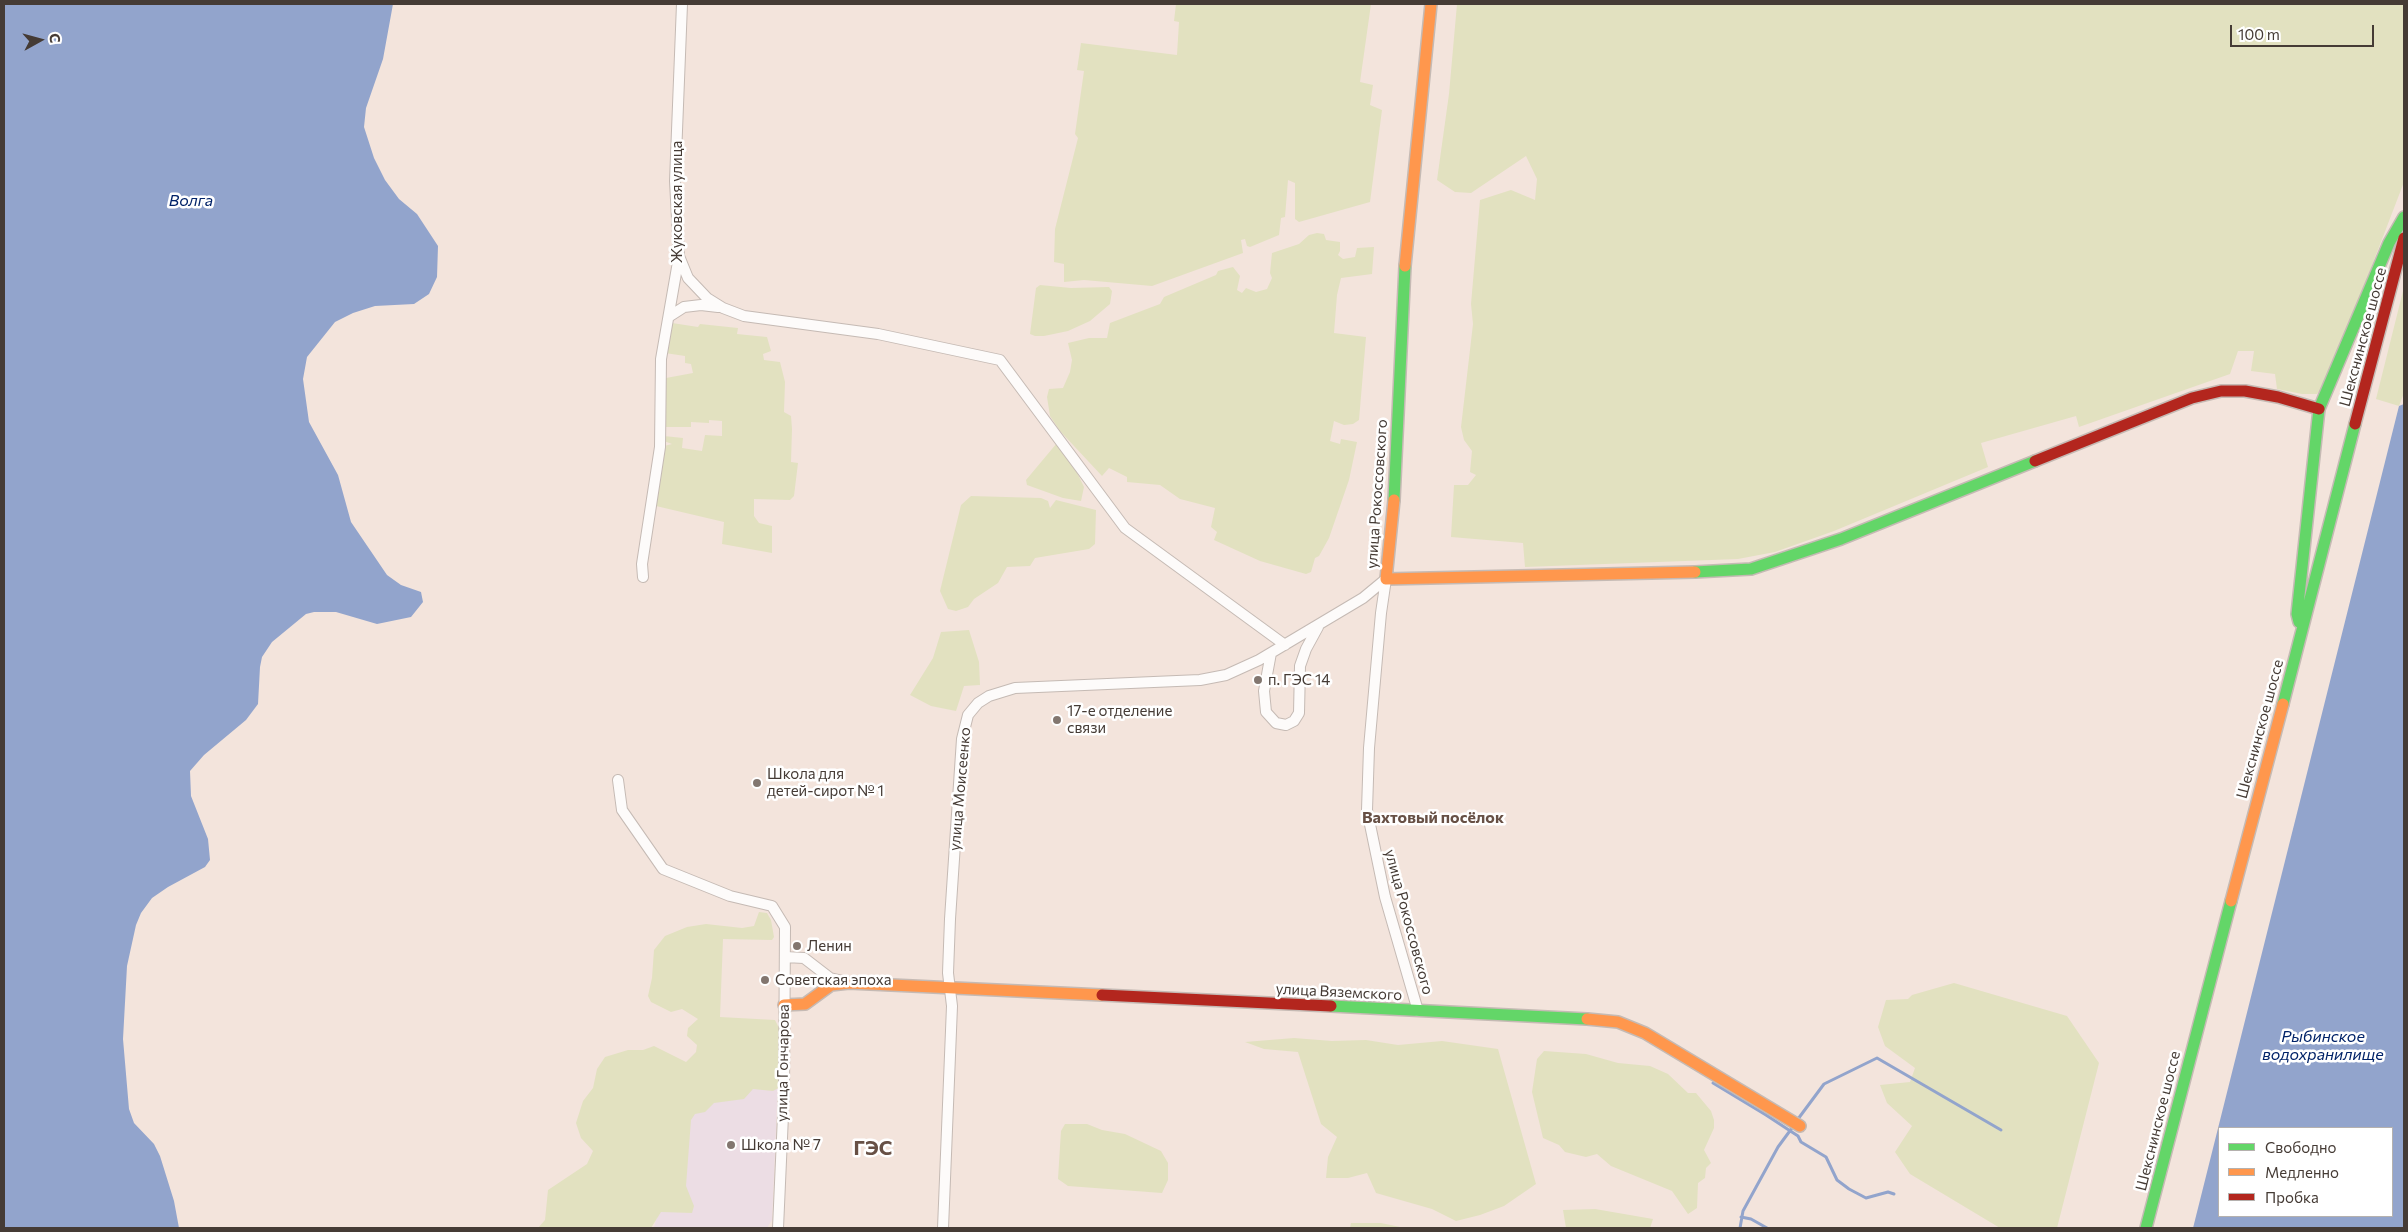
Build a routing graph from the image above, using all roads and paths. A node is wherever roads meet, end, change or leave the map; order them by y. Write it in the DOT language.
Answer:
graph roads {
  1 [pos="682,4"];
  2 [pos="1431,4"];
  3 [pos="2404,216"];
  4 [pos="2404,238"];
  5 [pos="679,256"];
  6 [pos="723,308"];
  7 [pos="670,316"];
  8 [pos="2319,409"];
  9 [pos="643,577"];
  10 [pos="1386,579"];
  11 [pos="1320,624"];
  12 [pos="2302,631"];
  13 [pos="1285,645"];
  14 [pos="1271,653"];
  15 [pos="618,780"];
  16 [pos="785,957"];
  17 [pos="818,968"];
  18 [pos="849,982"];
  19 [pos="950,988"];
  20 [pos="818,994"];
  21 [pos="784,1005"];
  22 [pos="1418,1011"];
  23 [pos="1800,1126"];
  24 [pos="778,1228"];
  25 [pos="942,1228"];
  26 [pos="2146,1228"];
  1 -- 5 [label="street, Жуковская улица"];
  2 -- 10 [label="street, улица Рокоссовского"];
  3 -- 8 [label="street"];
  4 -- 12 [label="street, Шекснинское шоссе"];
  5 -- 6 [label="street"];
  5 -- 7 [label="street, Жуковская улица"];
  6 -- 7 [label="street"];
  6 -- 13 [label="street"];
  7 -- 9 [label="street, Жуковская улица"];
  8 -- 10 [label="street"];
  8 -- 12 [label="street"];
  10 -- 11 [label="street, улица Моисеенко"];
  10 -- 22 [label="street, улица Рокоссовского"];
  11 -- 13 [label="street, улица Моисеенко"];
  11 -- 14 [label="street"];
  12 -- 26 [label="street, Шекснинское шоссе"];
  13 -- 14 [label="street, улица Моисеенко"];
  14 -- 19 [label="street, улица Моисеенко"];
  15 -- 16 [label="street, улица Гончарова"];
  16 -- 17 [label="street"];
  16 -- 21 [label="street, улица Гончарова"];
  17 -- 18 [label="street"];
  17 -- 20 [label="street"];
  18 -- 19 [label="street, улица Вяземского"];
  18 -- 20 [label="street, улица Вяземского"];
  19 -- 22 [label="street, улица Вяземского"];
  19 -- 25 [label="street, улица Моисеенко"];
  20 -- 21 [label="street, улица Вяземского"];
  21 -- 24 [label="street, улица Гончарова"];
  22 -- 23 [label="street, улица Вяземского"];
}
